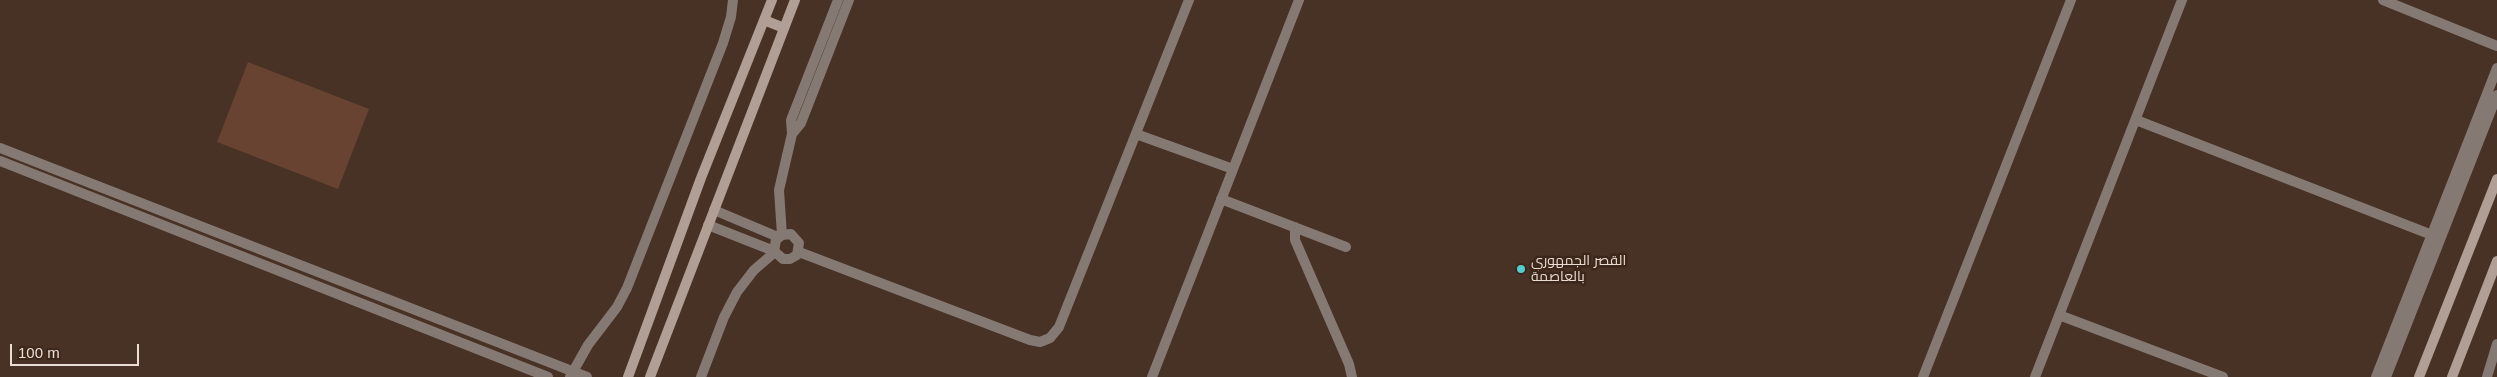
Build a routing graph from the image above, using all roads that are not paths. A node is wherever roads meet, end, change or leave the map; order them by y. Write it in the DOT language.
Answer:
graph roads {
  1 [pos="732,0"];
  2 [pos="772,0"];
  3 [pos="795,0"];
  4 [pos="838,0"];
  5 [pos="849,0"];
  6 [pos="1189,0"];
  7 [pos="1299,0"];
  8 [pos="2071,0"];
  9 [pos="2182,0"];
  10 [pos="2383,0"];
  11 [pos="764,20"];
  12 [pos="784,28"];
  13 [pos="2497,46"];
  14 [pos="2497,68"];
  15 [pos="2497,95"];
  16 [pos="2136,120"];
  17 [pos="792,134"];
  18 [pos="1136,134"];
  19 [pos="0,148"];
  20 [pos="0,161"];
  21 [pos="1233,169"];
  22 [pos="2497,179"];
  23 [pos="1221,199"];
  24 [pos="714,210"];
  25 [pos="708,225"];
  26 [pos="1295,227"];
  27 [pos="780,236"];
  28 [pos="2432,236"];
  29 [pos="1346,247"];
  30 [pos="775,252"];
  31 [pos="799,252"];
  32 [pos="2497,261"];
  33 [pos="2419,281"];
  34 [pos="2059,315"];
  35 [pos="2497,344"];
  36 [pos="571,374"];
  37 [pos="548,377"];
  38 [pos="587,377"];
  39 [pos="628,377"];
  40 [pos="650,377"];
  41 [pos="701,377"];
  42 [pos="1152,377"];
  43 [pos="1352,377"];
  44 [pos="1922,377"];
  45 [pos="2035,377"];
  46 [pos="2223,377"];
  47 [pos="2376,377"];
  48 [pos="2386,377"];
  49 [pos="2419,377"];
  50 [pos="2452,377"];
  51 [pos="2487,377"];
  1 -- 36 [label="street"];
  2 -- 11 [label="street"];
  3 -- 12 [label="street"];
  4 -- 17 [label="street"];
  5 -- 17 [label="street"];
  6 -- 18 [label="street"];
  7 -- 21 [label="street"];
  8 -- 44 [label="street"];
  9 -- 16 [label="street"];
  10 -- 13 [label="street"];
  11 -- 12 [label="street"];
  11 -- 39 [label="street"];
  12 -- 24 [label="street"];
  14 -- 28 [label="street"];
  15 -- 33 [label="street"];
  16 -- 28 [label="street"];
  16 -- 34 [label="street"];
  17 -- 27 [label="street"];
  18 -- 21 [label="street"];
  18 -- 31 [label="street"];
  19 -- 36 [label="street"];
  20 -- 37 [label="street"];
  21 -- 23 [label="street"];
  22 -- 49 [label="street"];
  23 -- 26 [label="street"];
  23 -- 42 [label="street"];
  24 -- 25 [label="street"];
  24 -- 27 [label="street"];
  25 -- 30 [label="street"];
  25 -- 40 [label="street"];
  26 -- 29 [label="street"];
  26 -- 43 [label="street"];
  27 -- 30 [label="street"];
  27 -- 31 [label="street"];
  28 -- 33 [label="street"];
  30 -- 31 [label="street"];
  30 -- 41 [label="street"];
  32 -- 50 [label="street"];
  33 -- 47 [label="street"];
  33 -- 48 [label="street"];
  34 -- 45 [label="street"];
  34 -- 46 [label="street"];
  35 -- 51 [label="street"];
  36 -- 38 [label="street"];
}
